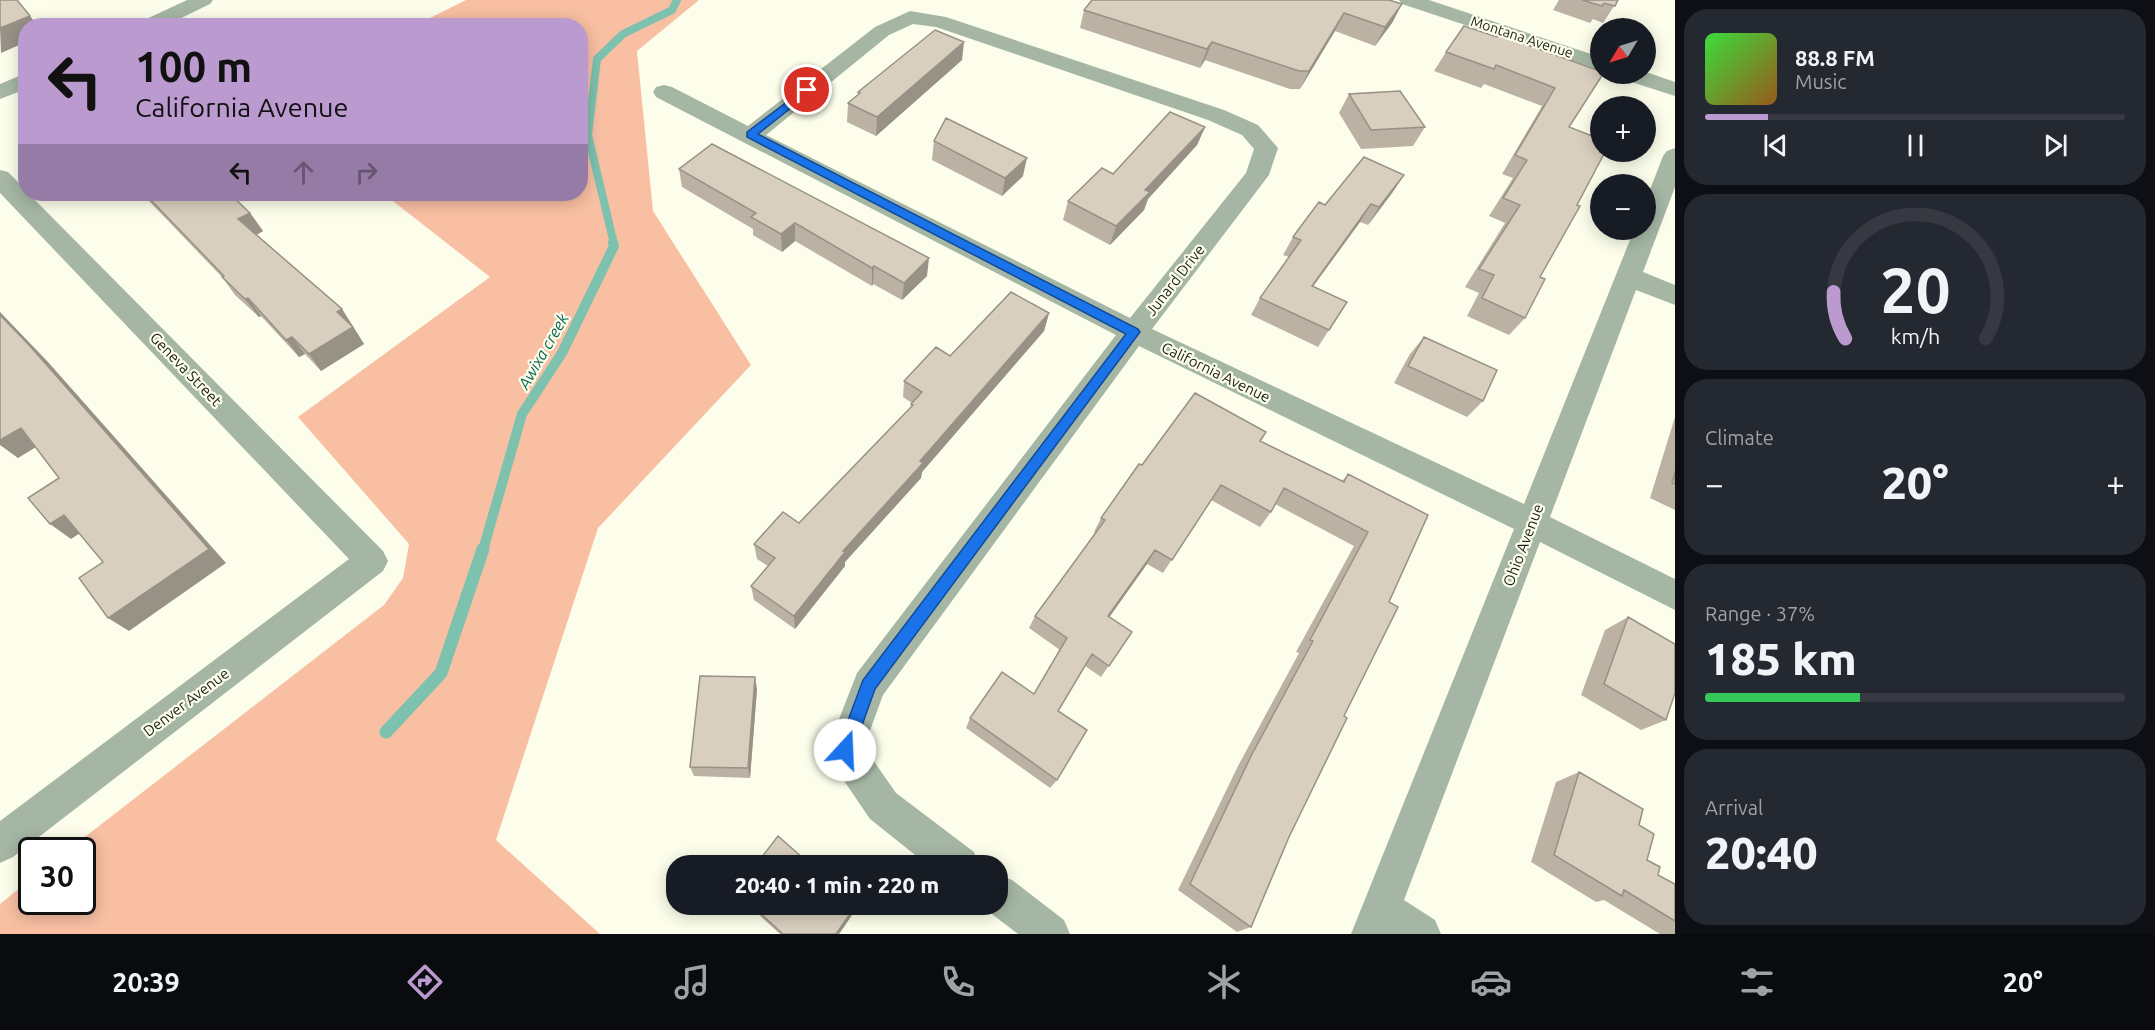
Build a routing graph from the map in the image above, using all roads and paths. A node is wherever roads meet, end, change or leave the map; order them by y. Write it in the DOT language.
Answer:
graph roads {
  1 [pos="203,0"];
  2 [pos="1409,0"];
  3 [pos="164,18"];
  4 [pos="1590,61"];
  5 [pos="1656,82"];
  6 [pos="18,84"];
  7 [pos="1675,88"];
  8 [pos="0,92"];
  9 [pos="664,92"];
  10 [pos="751,135"];
  11 [pos="1675,156"];
  12 [pos="0,178"];
  13 [pos="18,197"];
  14 [pos="22,201"];
  15 [pos="1629,277"];
  16 [pos="1675,295"];
  17 [pos="1134,332"];
  18 [pos="1532,523"];
  19 [pos="372,561"];
  20 [pos="1675,595"];
  21 [pos="0,844"];
  22 [pos="946,855"];
  23 [pos="1008,902"];
  24 [pos="1377,921"];
  25 [pos="1050,934"];
  26 [pos="1421,934"];
  1 -- 3 [label="street"];
  2 -- 4 [label="street, Montana Avenue"];
  5 -- 7 [label="street"];
  6 -- 8 [label="street"];
  9 -- 10 [label="street, California Avenue"];
  10 -- 17 [label="street, California Avenue"];
  10 -- 17 [label="street, Junard Drive"];
  11 -- 15 [label="street, Ohio Avenue"];
  12 -- 13 [label="street, Geneva Street"];
  14 -- 19 [label="street, Geneva Street"];
  15 -- 16 [label="street"];
  15 -- 18 [label="street, Ohio Avenue"];
  17 -- 18 [label="street, California Avenue"];
  17 -- 22 [label="street, Junard Drive"];
  18 -- 20 [label="street, California Avenue"];
  18 -- 24 [label="street, Ohio Avenue"];
  19 -- 21 [label="street, Denver Avenue"];
  23 -- 25 [label="street"];
  24 -- 26 [label="street"];
}
